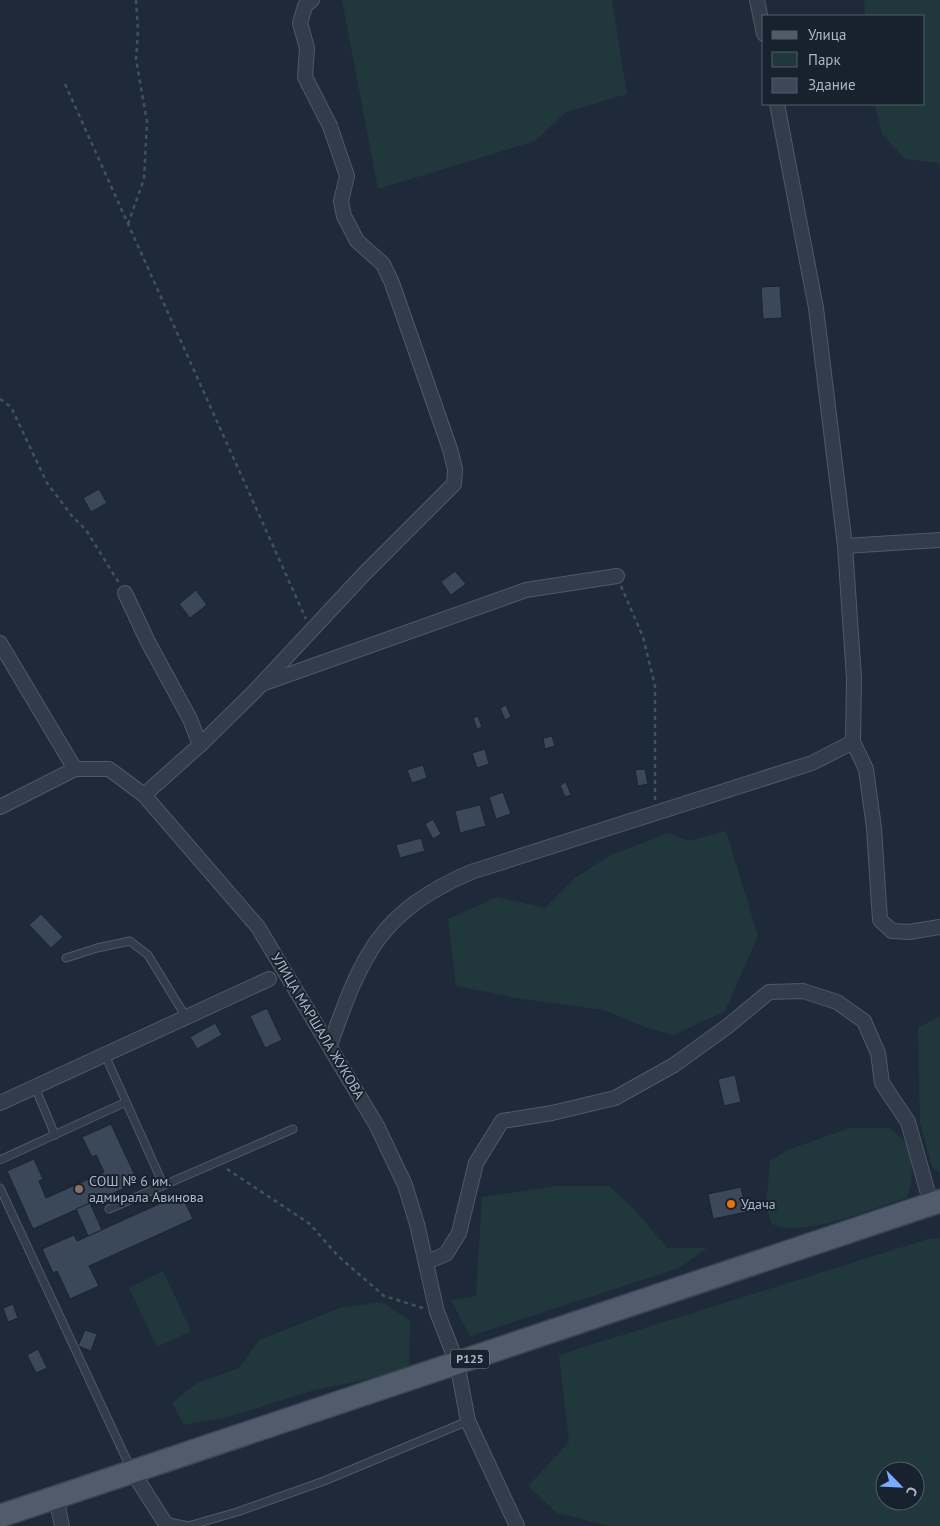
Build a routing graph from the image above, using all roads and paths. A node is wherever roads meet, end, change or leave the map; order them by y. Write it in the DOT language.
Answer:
graph roads {
  1 [pos="136,0"];
  2 [pos="312,0"];
  3 [pos="757,0"];
  4 [pos="762,24"];
  5 [pos="65,84"];
  6 [pos="777,105"];
  7 [pos="128,224"];
  8 [pos="0,399"];
  9 [pos="940,540"];
  10 [pos="845,546"];
  11 [pos="617,576"];
  12 [pos="126,593"];
  13 [pos="311,630"];
  14 [pos="0,643"];
  15 [pos="261,684"];
  16 [pos="853,742"];
  17 [pos="200,745"];
  18 [pos="75,769"];
  19 [pos="144,795"];
  20 [pos="0,807"];
  21 [pos="655,814"];
  22 [pos="940,927"];
  23 [pos="66,958"];
  24 [pos="269,979"];
  25 [pos="186,1017"];
  26 [pos="330,1046"];
  27 [pos="105,1055"];
  28 [pos="35,1087"];
  29 [pos="126,1102"];
  30 [pos="0,1103"];
  31 [pos="293,1128"];
  32 [pos="54,1135"];
  33 [pos="0,1160"];
  34 [pos="215,1161"];
  35 [pos="163,1184"];
  36 [pos="0,1188"];
  37 [pos="935,1203"];
  38 [pos="109,1208"];
  39 [pos="427,1262"];
  40 [pos="437,1312"];
  41 [pos="457,1363"];
  42 [pos="468,1421"];
  43 [pos="132,1471"];
  44 [pos="56,1497"];
  45 [pos="0,1516"];
  46 [pos="164,1523"];
  47 [pos="62,1526"];
  48 [pos="517,1526"];
  1 -- 7 [label="path"];
  2 -- 13 [label="street"];
  3 -- 4 [label="street"];
  5 -- 7 [label="path"];
  6 -- 10 [label="street"];
  7 -- 13 [label="path"];
  8 -- 12 [label="path"];
  9 -- 10 [label="street"];
  10 -- 16 [label="street"];
  11 -- 15 [label="street"];
  11 -- 21 [label="path"];
  12 -- 17 [label="street"];
  13 -- 15 [label="street"];
  14 -- 18 [label="street"];
  15 -- 17 [label="street"];
  16 -- 21 [label="street"];
  16 -- 22 [label="street"];
  17 -- 19 [label="street"];
  18 -- 19 [label="street, УЛИЦА МАРШАЛА ЖУКОВА"];
  18 -- 20 [label="street"];
  19 -- 26 [label="street, УЛИЦА МАРШАЛА ЖУКОВА"];
  21 -- 26 [label="street"];
  23 -- 25 [label="lane"];
  24 -- 25 [label="street"];
  25 -- 27 [label="street"];
  26 -- 39 [label="street, УЛИЦА МАРШАЛА ЖУКОВА"];
  27 -- 28 [label="street"];
  27 -- 29 [label="lane"];
  28 -- 30 [label="street"];
  28 -- 32 [label="lane"];
  29 -- 32 [label="lane"];
  29 -- 35 [label="lane"];
  31 -- 34 [label="lane"];
  32 -- 33 [label="lane"];
  34 -- 35 [label="lane"];
  34 -- 40 [label="path"];
  35 -- 38 [label="lane"];
  36 -- 43 [label="lane"];
  37 -- 39 [label="street"];
  37 -- 41 [label="main road, Р125"];
  39 -- 40 [label="street, УЛИЦА МАРШАЛА ЖУКОВА"];
  40 -- 41 [label="street, УЛИЦА МАРШАЛА ЖУКОВА"];
  41 -- 42 [label="street, УЛИЦА МАРШАЛА ЖУКОВА"];
  41 -- 43 [label="main road, Р125"];
  42 -- 46 [label="lane"];
  42 -- 48 [label="street, УЛИЦА МАРШАЛА ЖУКОВА"];
  43 -- 44 [label="main road, Р125"];
  43 -- 46 [label="street"];
  44 -- 45 [label="main road, Р125"];
  44 -- 47 [label="street"];
}
